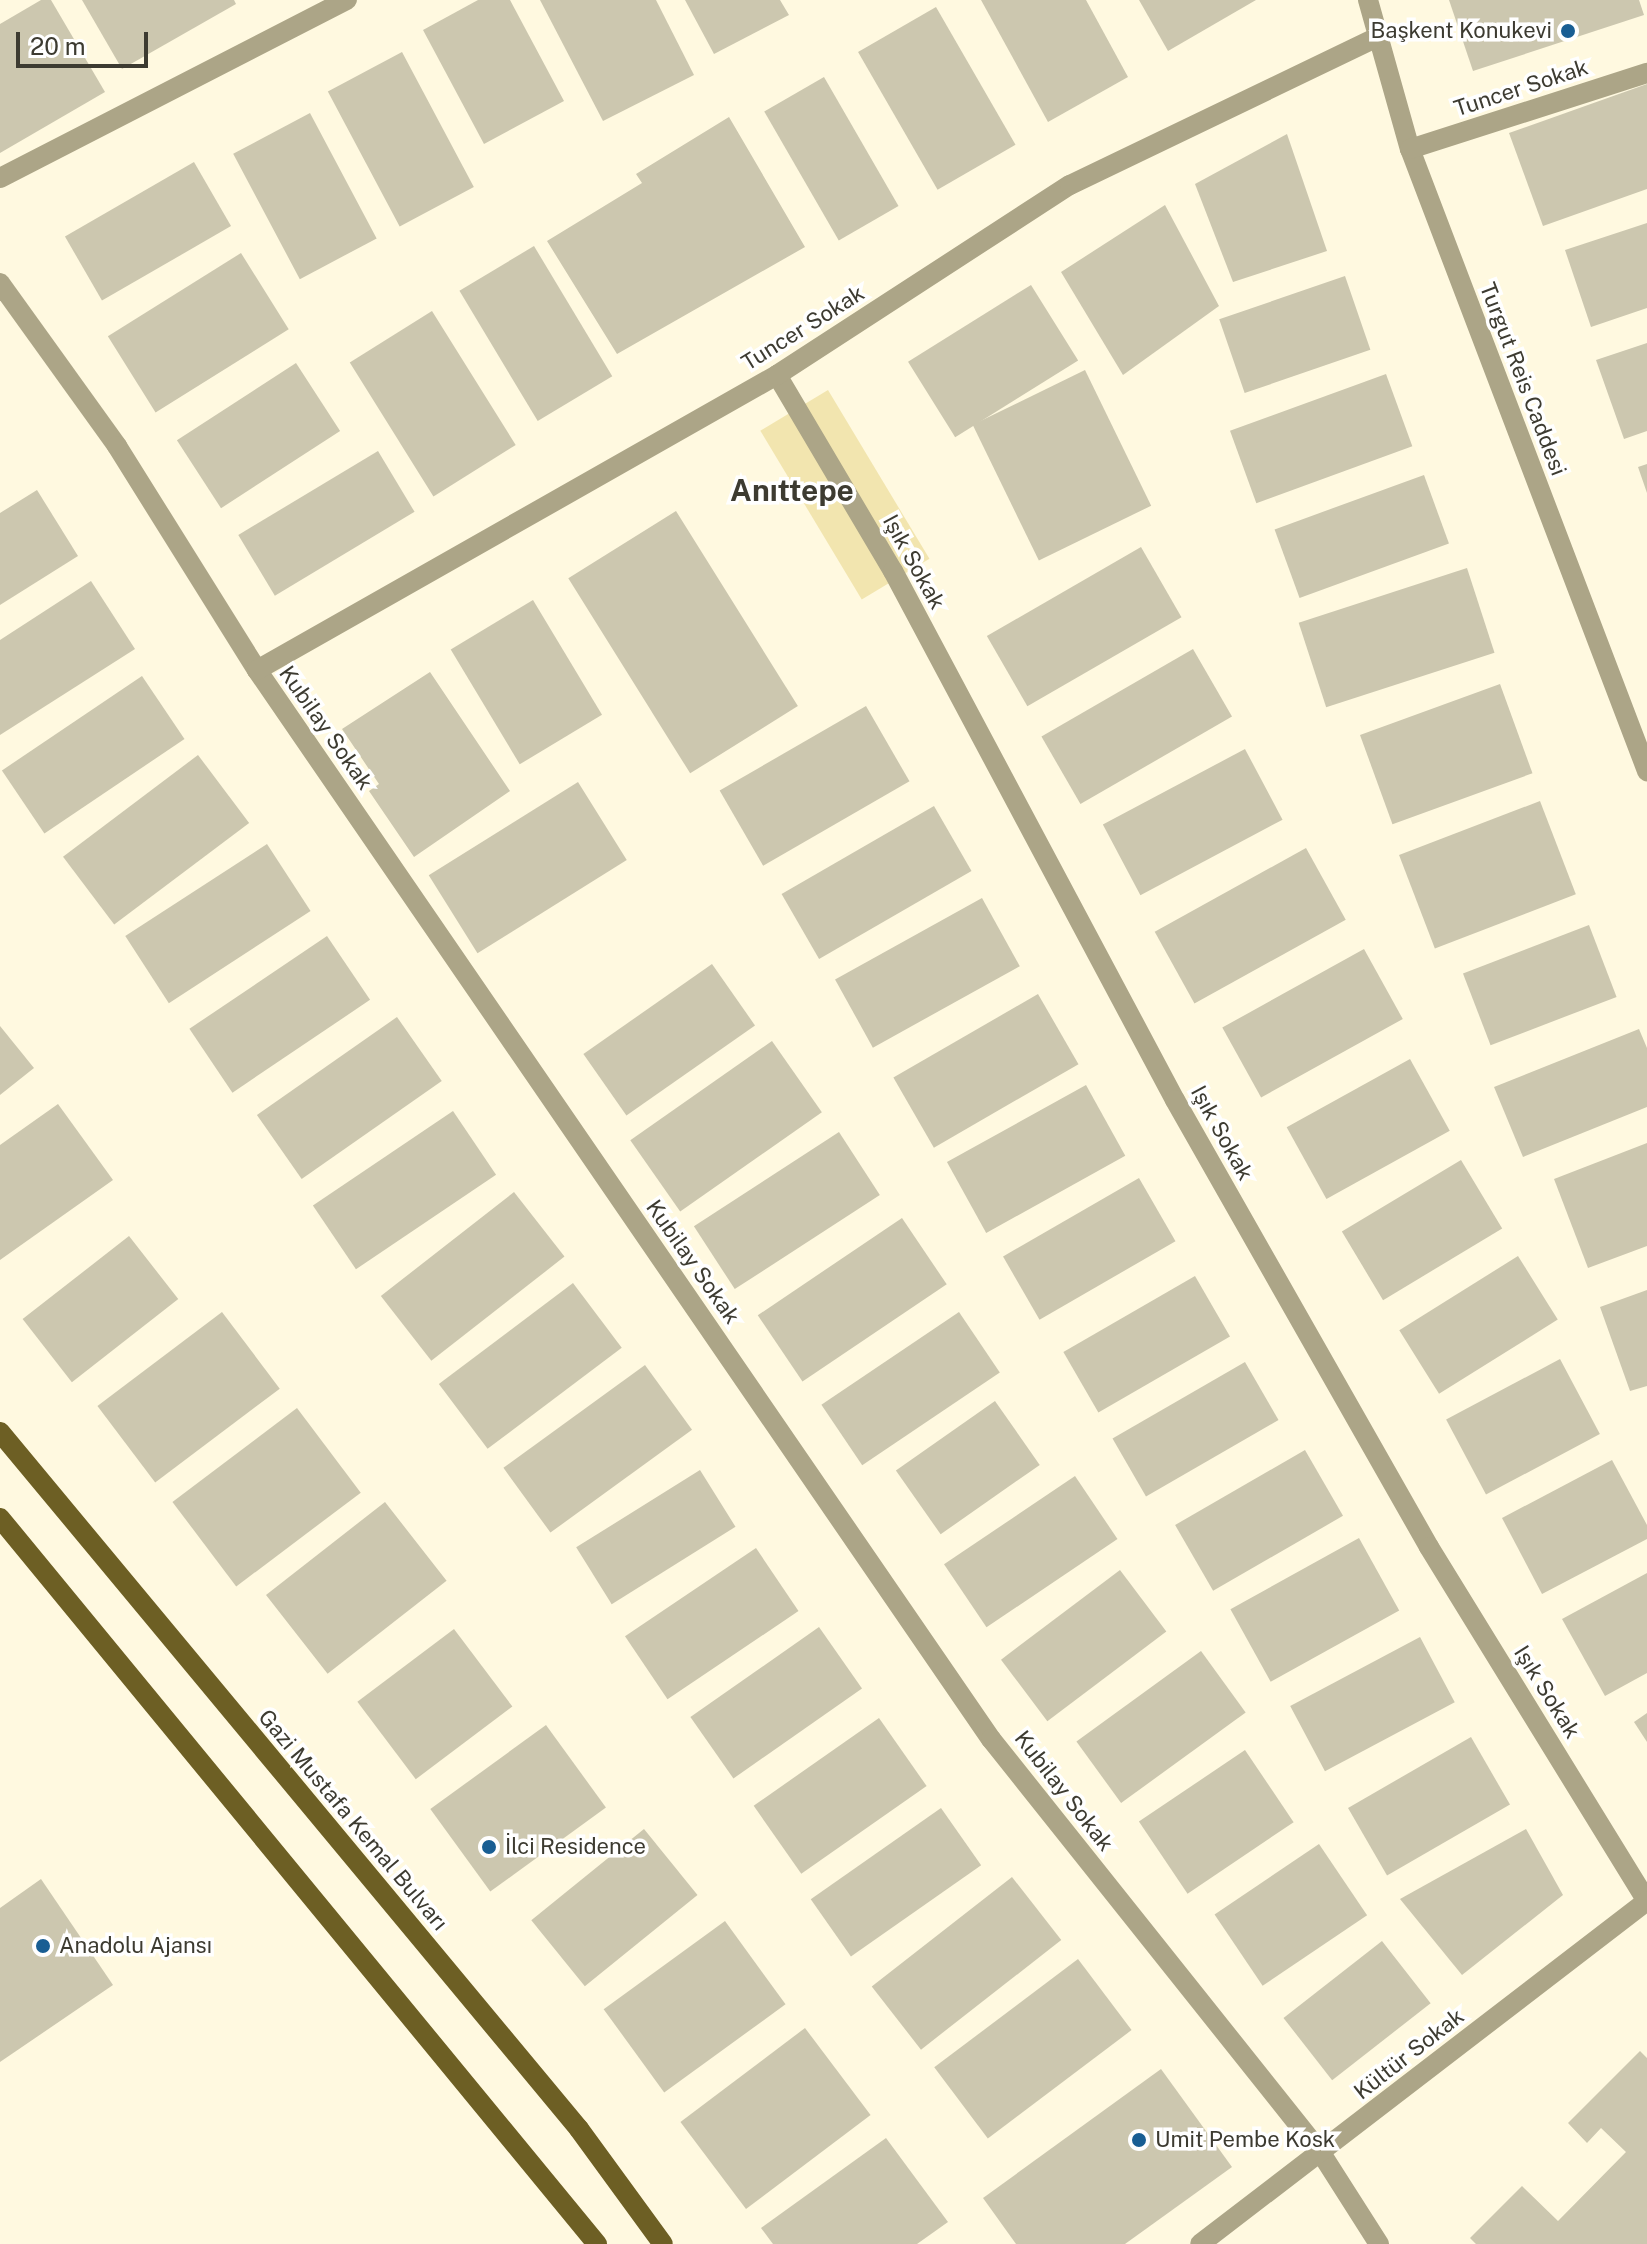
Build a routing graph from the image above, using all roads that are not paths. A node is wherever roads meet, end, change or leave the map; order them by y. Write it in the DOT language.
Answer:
graph roads {
  1 [pos="347,0"];
  2 [pos="1368,0"];
  3 [pos="1379,36"];
  4 [pos="1647,73"];
  5 [pos="1410,149"];
  6 [pos="0,178"];
  7 [pos="0,283"];
  8 [pos="777,375"];
  9 [pos="257,670"];
  10 [pos="1647,771"];
  11 [pos="0,1432"];
  12 [pos="0,1518"];
  13 [pos="1647,1901"];
  14 [pos="1321,2153"];
  15 [pos="597,2244"];
  16 [pos="663,2244"];
  17 [pos="1200,2244"];
  18 [pos="1379,2244"];
  1 -- 6 [label="street"];
  2 -- 3 [label="street, Turgut Reis Caddesi"];
  3 -- 5 [label="street, Turgut Reis Caddesi"];
  3 -- 8 [label="street, Tuncer Sokak"];
  4 -- 5 [label="street, Tuncer Sokak"];
  5 -- 10 [label="street, Turgut Reis Caddesi"];
  7 -- 9 [label="street, Kubilay Sokak"];
  8 -- 9 [label="street, Tuncer Sokak"];
  8 -- 13 [label="street, Işık Sokak"];
  9 -- 14 [label="street, Kubilay Sokak"];
  11 -- 16 [label="main road, Gazi Mustafa Kemal Bulvarı"];
  12 -- 15 [label="main road"];
  13 -- 14 [label="street, Kültür Sokak"];
  14 -- 17 [label="street, Kültür Sokak"];
  14 -- 18 [label="street, Kubilay Sokak"];
}
